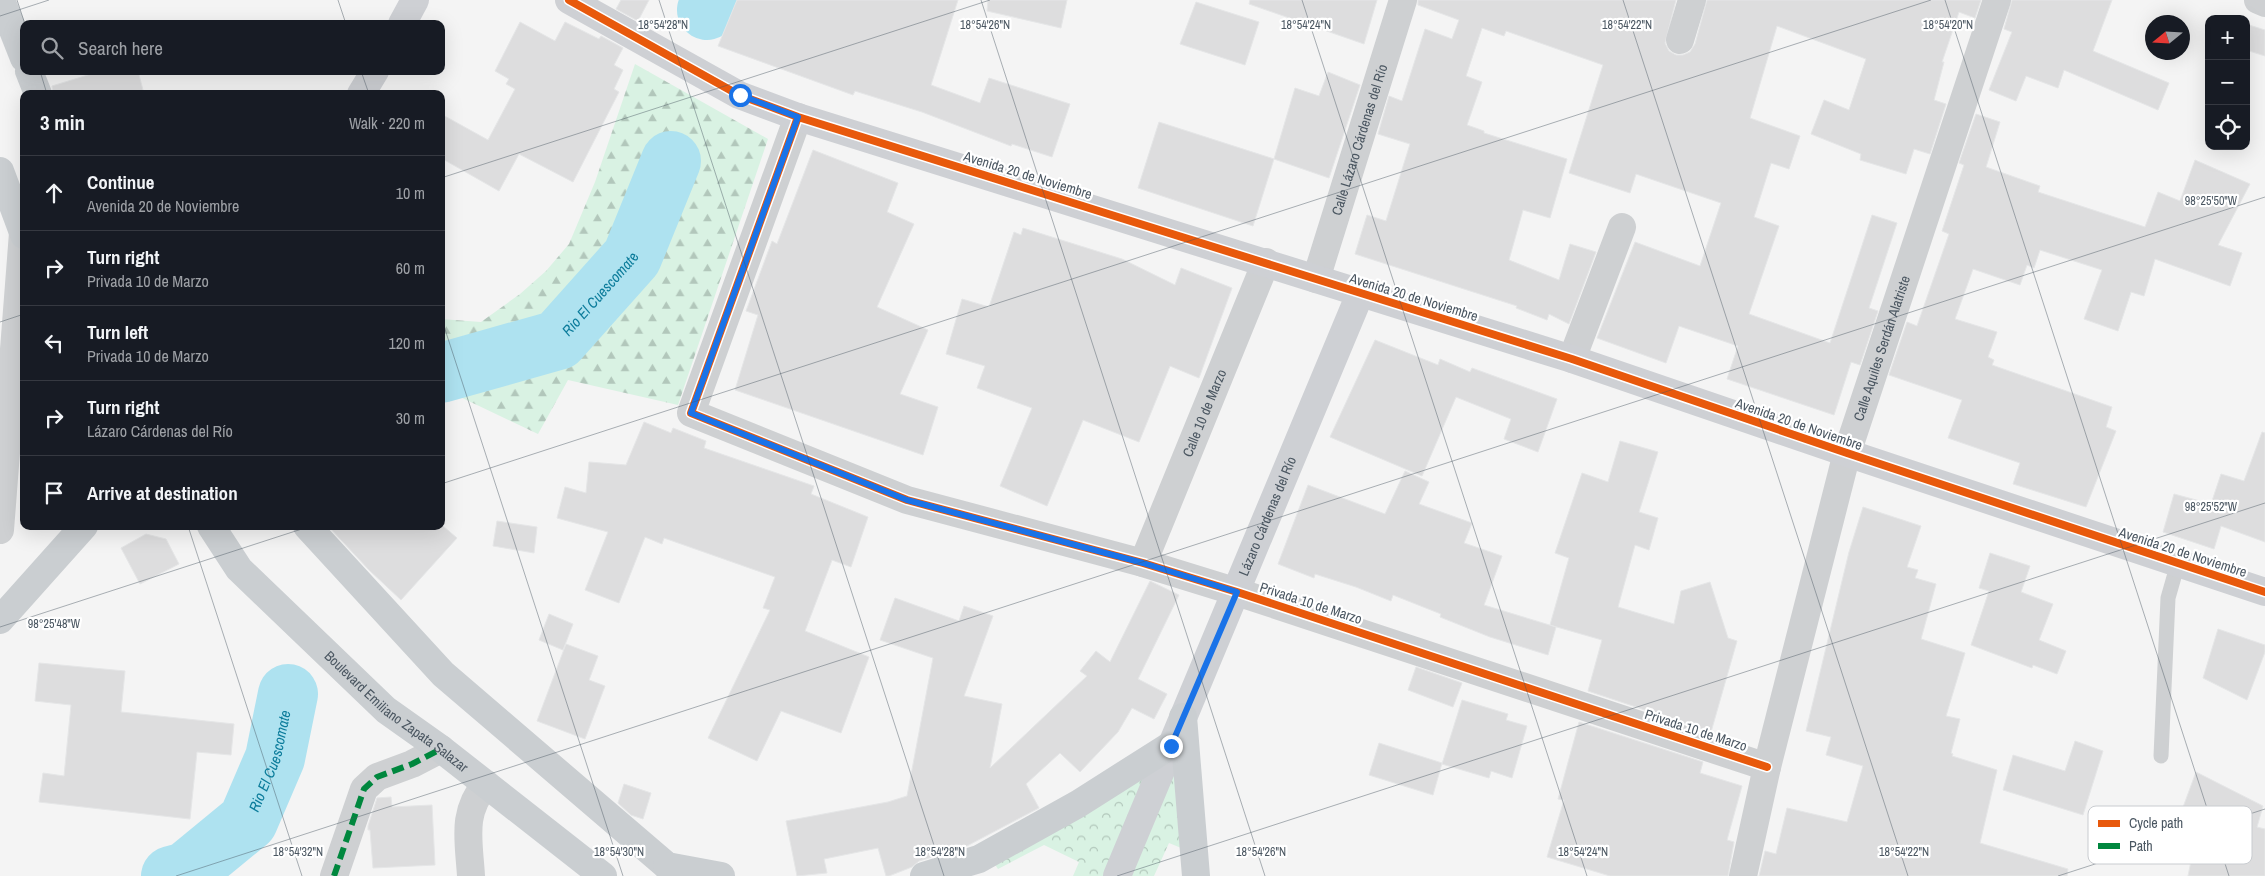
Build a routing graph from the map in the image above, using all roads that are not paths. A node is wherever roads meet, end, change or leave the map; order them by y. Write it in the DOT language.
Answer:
graph roads {
  1 [pos="1,0"];
  2 [pos="415,0"];
  3 [pos="569,0"];
  4 [pos="1403,0"];
  5 [pos="1692,0"];
  6 [pos="1997,0"];
  7 [pos="2258,0"];
  8 [pos="2265,2"];
  9 [pos="404,20"];
  10 [pos="1680,40"];
  11 [pos="20,48"];
  12 [pos="31,75"];
  13 [pos="373,75"];
  14 [pos="36,90"];
  15 [pos="363,90"];
  16 [pos="798,117"];
  17 [pos="0,171"];
  18 [pos="20,226"];
  19 [pos="1622,227"];
  20 [pos="1266,262"];
  21 [pos="20,273"];
  22 [pos="1316,280"];
  23 [pos="1360,294"];
  24 [pos="1572,359"];
  25 [pos="1847,453"];
  26 [pos="0,530"];
  27 [pos="80,530"];
  28 [pos="212,530"];
  29 [pos="311,530"];
  30 [pos="1143,563"];
  31 [pos="2178,563"];
  32 [pos="1237,592"];
  33 [pos="2265,592"];
  34 [pos="0,620"];
  35 [pos="1183,717"];
  36 [pos="1171,746"];
  37 [pos="441,749"];
  38 [pos="2161,756"];
  39 [pos="1767,767"];
  40 [pos="486,784"];
  41 [pos="675,871"];
  42 [pos="334,876"];
  43 [pos="471,876"];
  44 [pos="603,876"];
  45 [pos="721,876"];
  46 [pos="924,876"];
  47 [pos="1117,876"];
  48 [pos="1196,876"];
  49 [pos="1743,876"];
  1 -- 11 [label="main road"];
  2 -- 9 [label="street"];
  3 -- 16 [label="street, Avenida 20 de Noviembre"];
  4 -- 22 [label="street, Calle Lázaro Cárdenas del Río"];
  5 -- 10 [label="street"];
  6 -- 25 [label="street, Calle Aquiles Serdán Alatriste"];
  7 -- 8 [label="street"];
  12 -- 14 [label="main road"];
  13 -- 15 [label="street"];
  16 -- 20 [label="street, Avenida 20 de Noviembre"];
  16 -- 30 [label="street, Privada 10 de Marzo"];
  17 -- 18 [label="main road"];
  19 -- 24 [label="street"];
  20 -- 22 [label="street, Avenida 20 de Noviembre"];
  20 -- 30 [label="street, Calle 10 de Marzo"];
  21 -- 26 [label="street"];
  22 -- 23 [label="street, Avenida 20 de Noviembre"];
  23 -- 24 [label="street, Avenida 20 de Noviembre"];
  23 -- 32 [label="street, Lázaro Cárdenas del Río"];
  24 -- 25 [label="street, Avenida 20 de Noviembre"];
  25 -- 31 [label="street, Avenida 20 de Noviembre"];
  25 -- 39 [label="street, Calle Aquiles Serdán Alatriste"];
  27 -- 34 [label="main road"];
  28 -- 37 [label="main road, Boulevard Emiliano Zapata Salazar"];
  29 -- 41 [label="main road"];
  30 -- 32 [label="street, Privada 10 de Marzo"];
  31 -- 33 [label="street, Avenida 20 de Noviembre"];
  31 -- 38 [label="lane"];
  32 -- 35 [label="street, Lázaro Cárdenas del Río"];
  32 -- 39 [label="street, Privada 10 de Marzo"];
  35 -- 36 [label="street, Lázaro Cárdenas del Río"];
  35 -- 48 [label="main road"];
  36 -- 46 [label="main road"];
  36 -- 47 [label="street, Lázaro Cárdenas del Río"];
  37 -- 40 [label="main road, Boulevard Emiliano Zapata Salazar"];
  37 -- 42 [label="street"];
  39 -- 49 [label="street, Calle Aquiles Serdán Alatriste"];
  40 -- 43 [label="street"];
  40 -- 44 [label="main road, Boulevard Emiliano Zapata Salazar"];
  41 -- 45 [label="main road"];
}
